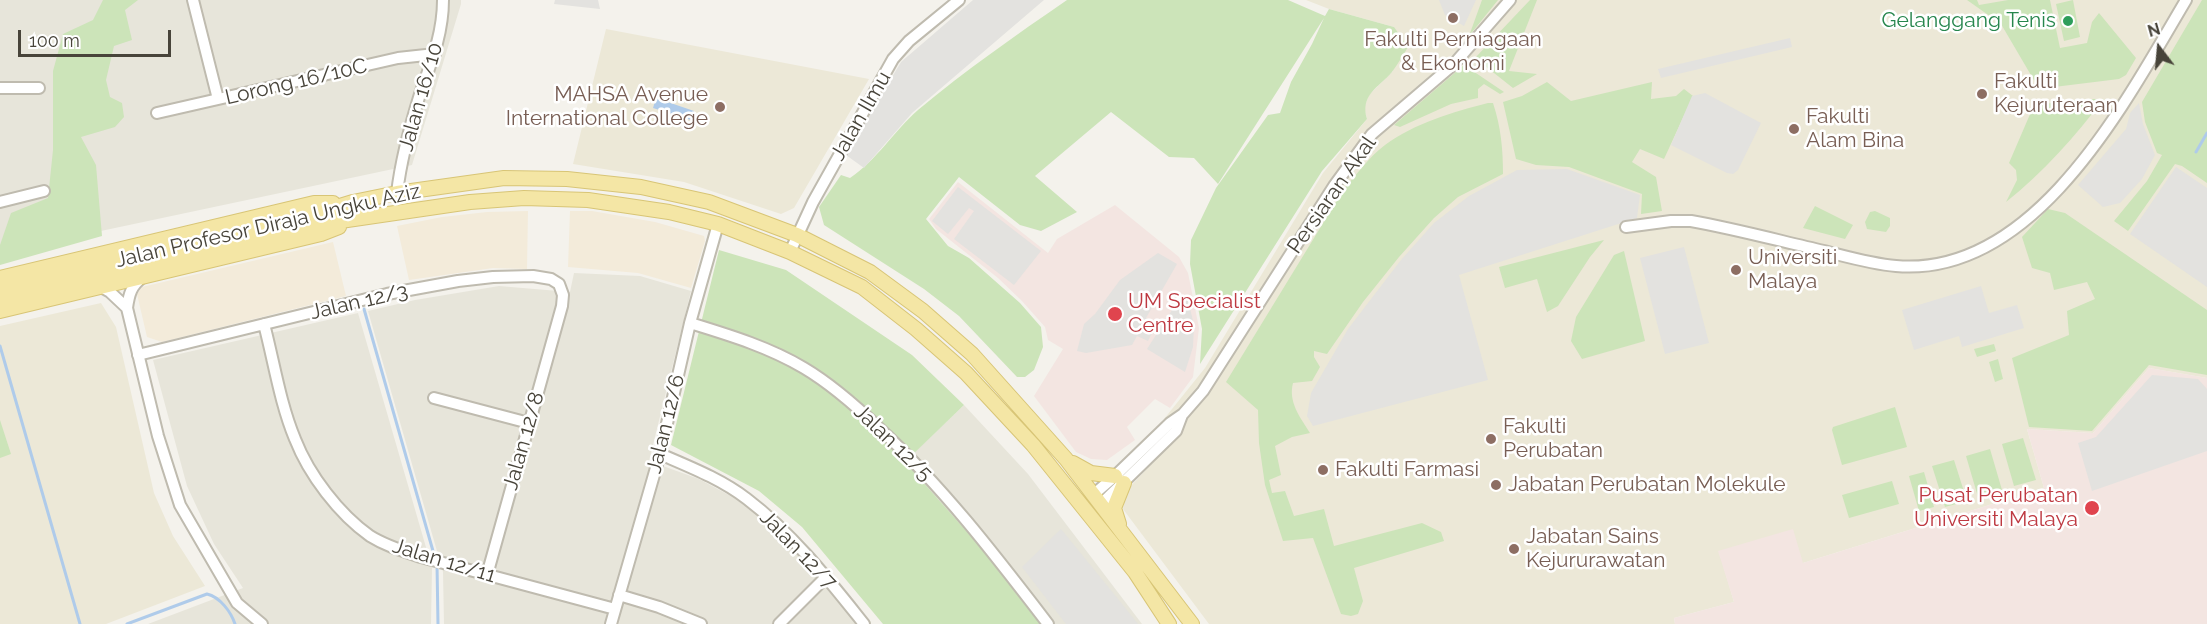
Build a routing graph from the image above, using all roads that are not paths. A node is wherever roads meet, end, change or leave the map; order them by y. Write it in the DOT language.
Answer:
graph roads {
  1 [pos="193,0"];
  2 [pos="443,0"];
  3 [pos="958,0"];
  4 [pos="1510,0"];
  5 [pos="2186,0"];
  6 [pos="435,54"];
  7 [pos="0,88"];
  8 [pos="39,88"];
  9 [pos="218,99"];
  10 [pos="157,113"];
  11 [pos="44,191"];
  12 [pos="398,193"];
  13 [pos="0,202"];
  14 [pos="353,202"];
  15 [pos="357,219"];
  16 [pos="718,224"];
  17 [pos="1626,227"];
  18 [pos="797,235"];
  19 [pos="240,237"];
  20 [pos="790,252"];
  21 [pos="143,277"];
  22 [pos="0,278"];
  23 [pos="101,287"];
  24 [pos="0,289"];
  25 [pos="0,301"];
  26 [pos="562,306"];
  27 [pos="127,308"];
  28 [pos="0,311"];
  29 [pos="690,323"];
  30 [pos="264,324"];
  31 [pos="138,355"];
  32 [pos="434,398"];
  33 [pos="529,423"];
  34 [pos="1033,445"];
  35 [pos="660,454"];
  36 [pos="1066,459"];
  37 [pos="1120,480"];
  38 [pos="1096,500"];
  39 [pos="1123,532"];
  40 [pos="1117,550"];
  41 [pos="487,575"];
  42 [pos="826,577"];
  43 [pos="619,595"];
  44 [pos="615,609"];
  45 [pos="259,623"];
  46 [pos="611,624"];
  47 [pos="701,624"];
  48 [pos="779,624"];
  49 [pos="864,624"];
  50 [pos="1048,624"];
  51 [pos="1169,624"];
  52 [pos="1192,624"];
  1 -- 9 [label="street"];
  2 -- 6 [label="street, Jalan 16/10"];
  3 -- 18 [label="street, Jalan Ilmu"];
  4 -- 37 [label="street, Persiaran Akal"];
  5 -- 17 [label="street"];
  6 -- 9 [label="street, Lorong 16/10C"];
  6 -- 12 [label="street, Jalan 16/10"];
  7 -- 8 [label="street"];
  9 -- 10 [label="street, Lorong 16/10C"];
  11 -- 13 [label="street"];
  12 -- 14 [label="main road, Jalan Profesor Diraja Ungku Aziz"];
  12 -- 18 [label="main road, Jalan Profesor Diraja Ungku Aziz"];
  14 -- 19 [label="main road, Jalan Profesor Diraja Ungku Aziz"];
  14 -- 22 [label="main road"];
  15 -- 16 [label="main road, Jalan Profesor Diraja Ungku Aziz"];
  15 -- 19 [label="main road, Jalan Profesor Diraja Ungku Aziz"];
  15 -- 21 [label="main road"];
  16 -- 20 [label="main road, Jalan Profesor Diraja Ungku Aziz"];
  16 -- 29 [label="street, Jalan 12/6"];
  18 -- 20 [label="street, Jalan Ilmu"];
  18 -- 36 [label="main road, Jalan Profesor Diraja Ungku Aziz"];
  19 -- 24 [label="main road, Jalan Profesor Diraja Ungku Aziz"];
  19 -- 25 [label="main road, Jalan Profesor Diraja Ungku Aziz"];
  20 -- 34 [label="main road, Jalan Profesor Diraja Ungku Aziz"];
  21 -- 23 [label="main road"];
  21 -- 27 [label="street"];
  23 -- 27 [label="street"];
  23 -- 28 [label="main road"];
  26 -- 30 [label="street, Jalan 12/3"];
  26 -- 33 [label="street, Jalan 12/8"];
  27 -- 31 [label="street"];
  29 -- 35 [label="street, Jalan 12/6"];
  29 -- 50 [label="street, Jalan 12/5"];
  30 -- 31 [label="street, Jalan 12/3"];
  30 -- 41 [label="street, Jalan 12/11"];
  31 -- 45 [label="street"];
  32 -- 33 [label="street"];
  33 -- 41 [label="street, Jalan 12/8"];
  34 -- 38 [label="main road"];
  34 -- 40 [label="main road, Jalan Profesor Diraja Ungku Aziz"];
  35 -- 42 [label="street, Jalan 12/7"];
  35 -- 43 [label="street, Jalan 12/6"];
  36 -- 37 [label="main road"];
  36 -- 38 [label="main road, Jalan Profesor Diraja Ungku Aziz"];
  37 -- 38 [label="street, Persiaran Akal"];
  37 -- 39 [label="main road"];
  38 -- 39 [label="main road, Jalan Profesor Diraja Ungku Aziz"];
  38 -- 40 [label="main road"];
  39 -- 52 [label="main road, Jalan Profesor Diraja Ungku Aziz"];
  40 -- 51 [label="main road, Jalan Profesor Diraja Ungku Aziz"];
  41 -- 44 [label="street, Jalan 12/11"];
  42 -- 48 [label="street"];
  42 -- 49 [label="street, Jalan 12/7"];
  43 -- 44 [label="street, Jalan 12/6"];
  43 -- 47 [label="street"];
  44 -- 46 [label="street, Jalan 12/6"];
}
